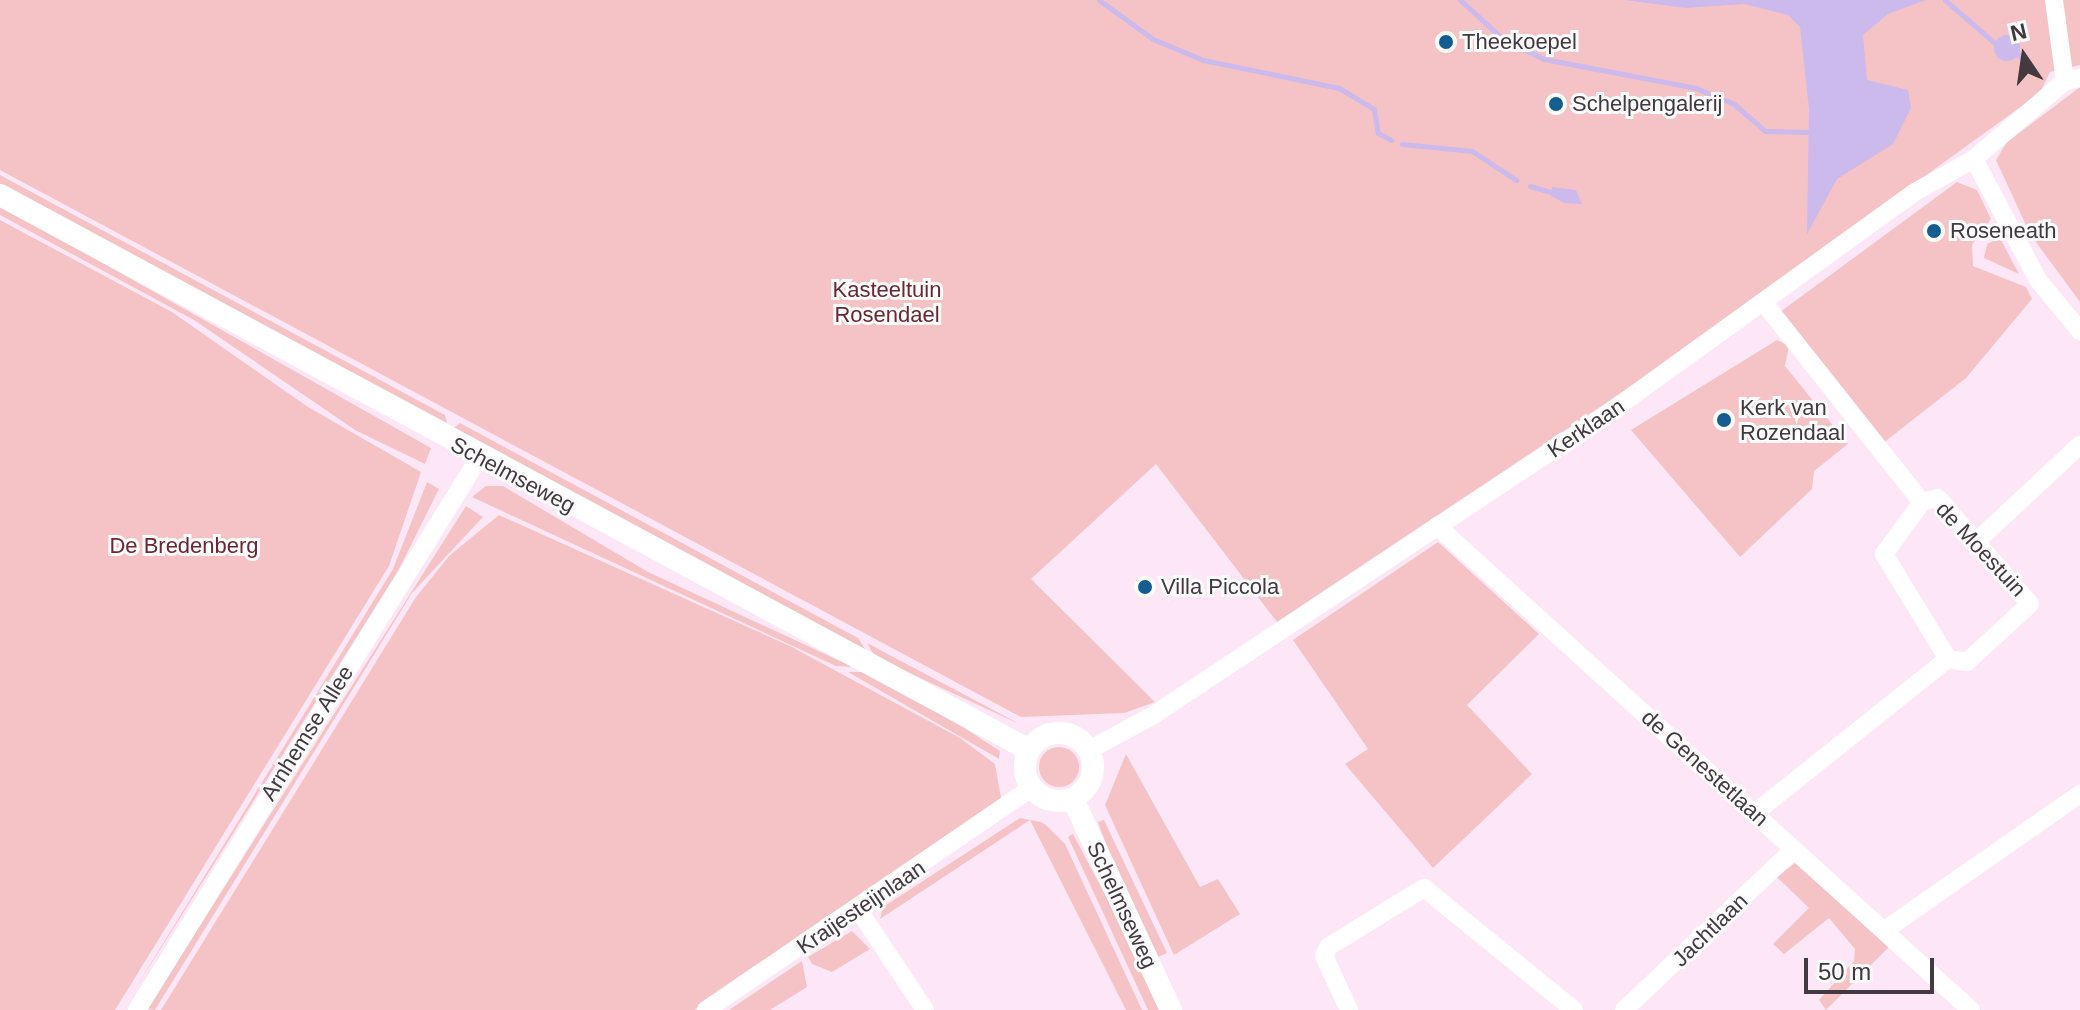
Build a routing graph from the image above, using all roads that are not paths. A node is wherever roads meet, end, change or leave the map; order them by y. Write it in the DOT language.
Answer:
graph roads {
  1 [pos="2054,0"];
  2 [pos="2072,80"];
  3 [pos="1974,159"];
  4 [pos="0,195"];
  5 [pos="1764,303"];
  6 [pos="2080,331"];
  7 [pos="2080,445"];
  8 [pos="479,458"];
  9 [pos="1922,502"];
  10 [pos="1437,526"];
  11 [pos="1978,540"];
  12 [pos="1948,659"];
  13 [pos="1029,750"];
  14 [pos="1089,750"];
  15 [pos="2080,794"];
  16 [pos="1023,795"];
  17 [pos="1073,799"];
  18 [pos="1756,812"];
  19 [pos="1794,849"];
  20 [pos="858,909"];
  21 [pos="1885,930"];
  22 [pos="1564,1008"];
  23 [pos="137,1010"];
  24 [pos="706,1010"];
  25 [pos="925,1010"];
  26 [pos="1171,1010"];
  27 [pos="1349,1010"];
  28 [pos="1624,1010"];
  29 [pos="1971,1010"];
  1 -- 2 [label="street"];
  2 -- 3 [label="street, Kerklaan"];
  3 -- 5 [label="street, Kerklaan"];
  3 -- 6 [label="street"];
  4 -- 8 [label="main road, Schelmseweg"];
  5 -- 9 [label="street, de Moestuin"];
  5 -- 10 [label="street, Kerklaan"];
  7 -- 11 [label="street"];
  8 -- 13 [label="main road, Schelmseweg"];
  8 -- 23 [label="street, Arnhemse Allee"];
  9 -- 11 [label="street, de Moestuin"];
  9 -- 12 [label="street, de Moestuin"];
  10 -- 14 [label="street, Kerklaan"];
  10 -- 18 [label="street, de Genestetlaan"];
  11 -- 12 [label="street, de Moestuin"];
  12 -- 18 [label="street"];
  13 -- 14 [label="main road"];
  13 -- 16 [label="main road"];
  14 -- 17 [label="main road"];
  15 -- 21 [label="street"];
  16 -- 17 [label="main road"];
  16 -- 20 [label="street, Kraijesteijnlaan"];
  17 -- 26 [label="main road, Schelmseweg"];
  18 -- 19 [label="street, de Genestetlaan"];
  19 -- 21 [label="street, de Genestetlaan"];
  19 -- 28 [label="street, Jachtlaan"];
  20 -- 24 [label="street, Kraijesteijnlaan"];
  20 -- 25 [label="street"];
  21 -- 29 [label="street, de Genestetlaan"];
  22 -- 27 [label="street"];
}
